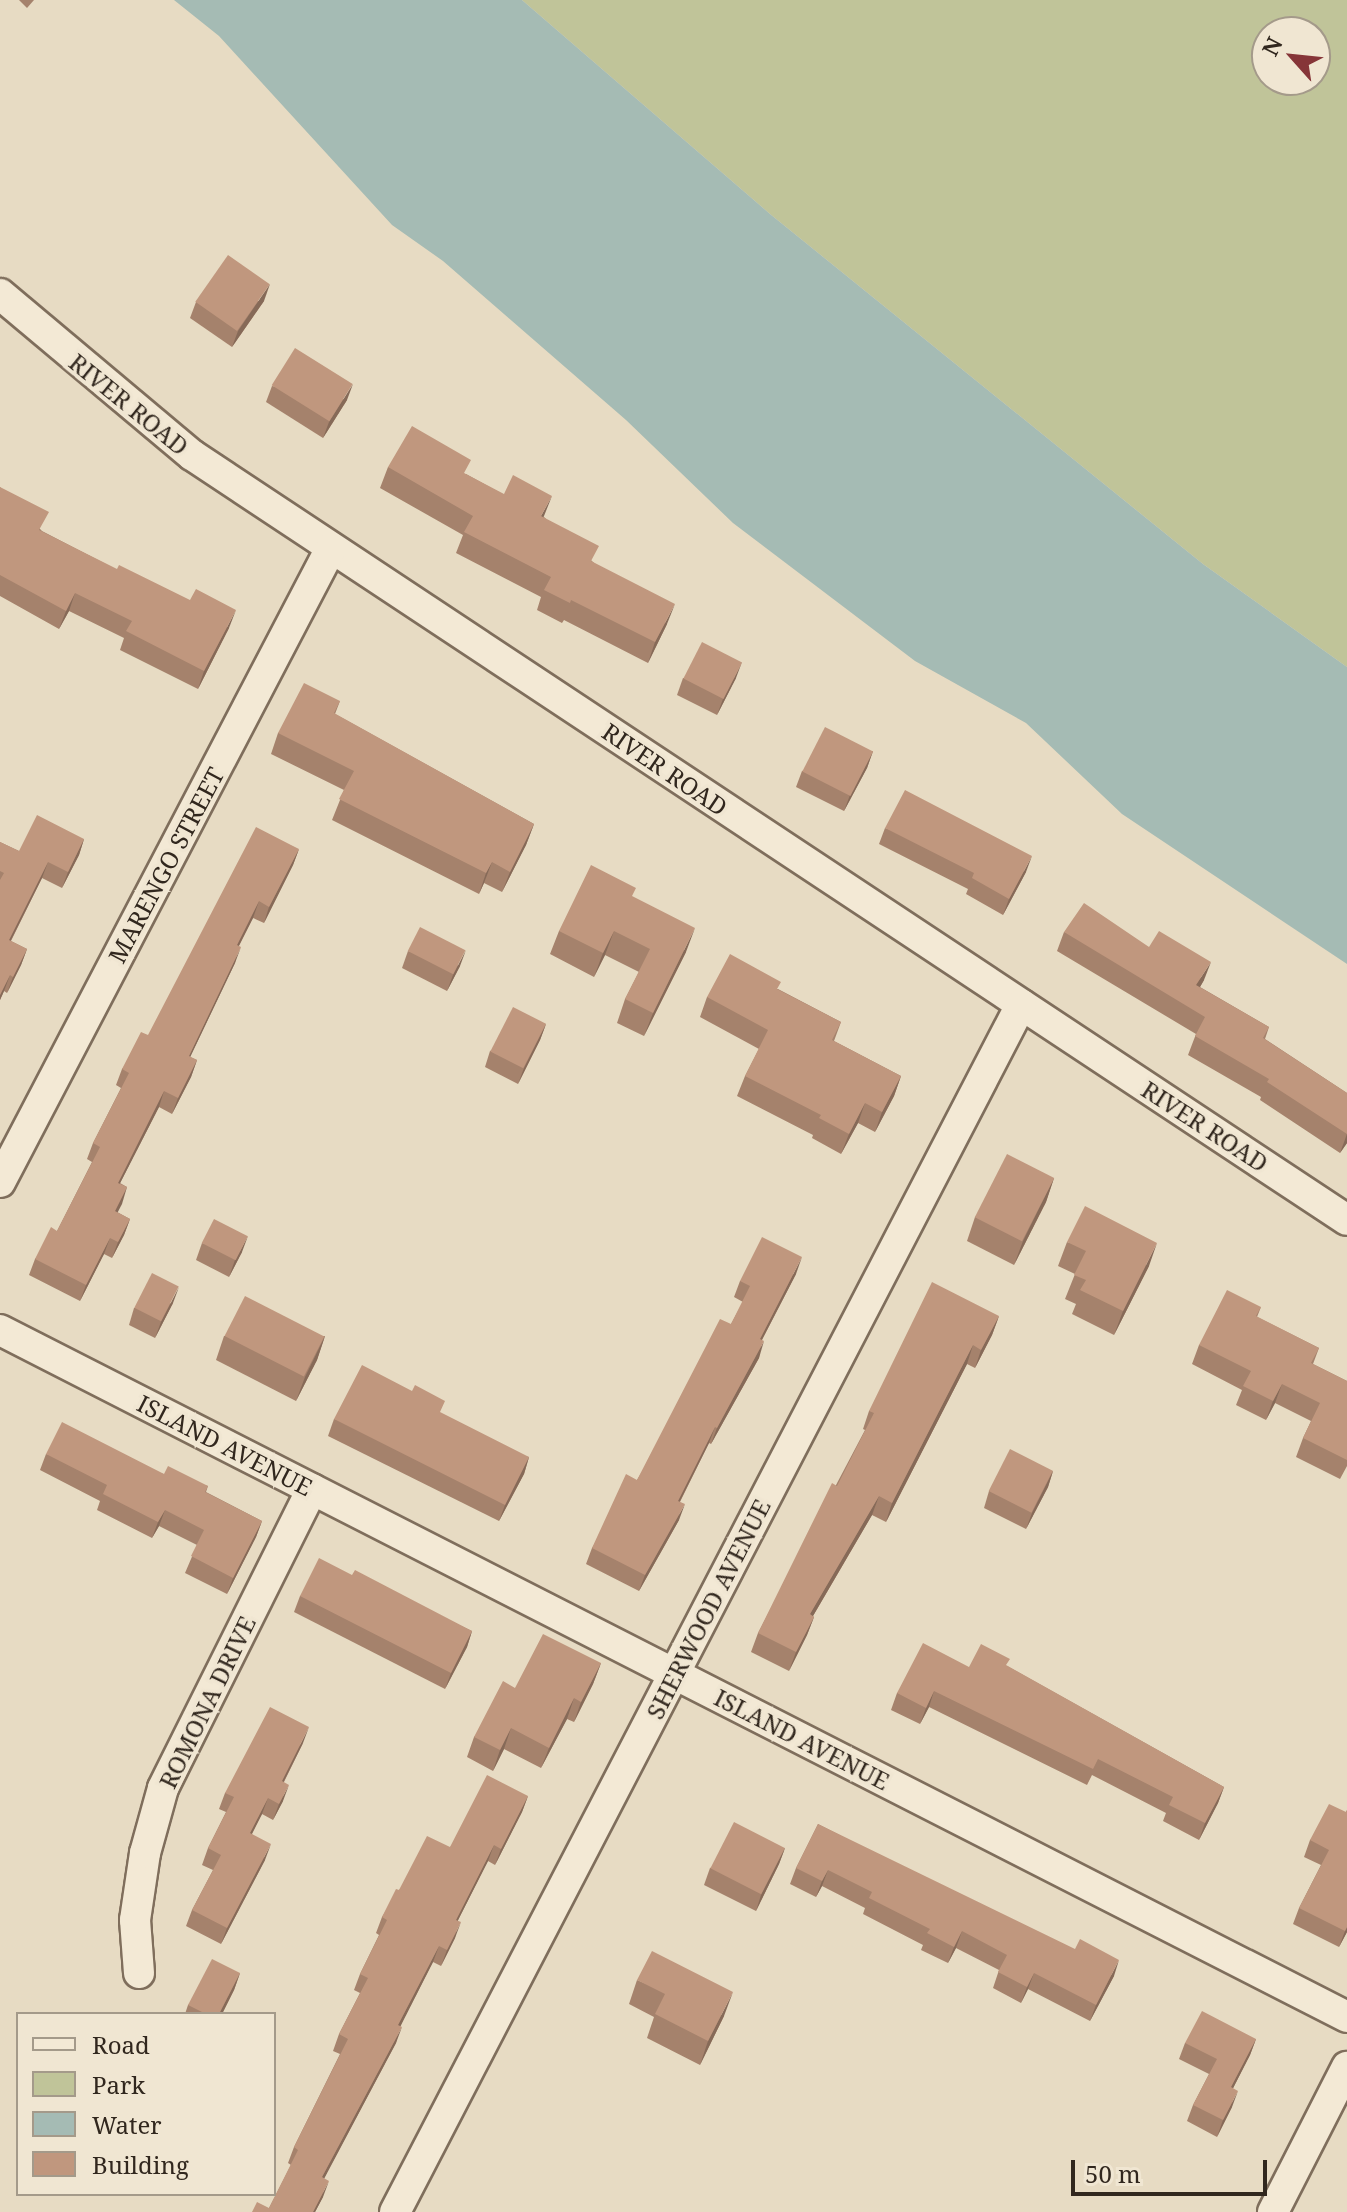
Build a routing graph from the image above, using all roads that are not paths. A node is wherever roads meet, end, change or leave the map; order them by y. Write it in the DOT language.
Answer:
graph roads {
  1 [pos="0,294"];
  2 [pos="331,548"];
  3 [pos="1021,1005"];
  4 [pos="0,1182"];
  5 [pos="1347,1220"];
  6 [pos="0,1330"];
  7 [pos="312,1489"];
  8 [pos="674,1674"];
  9 [pos="139,1973"];
  10 [pos="1347,2017"];
  11 [pos="1347,2067"];
  12 [pos="395,2212"];
  13 [pos="1273,2212"];
  1 -- 2 [label="street, RIVER ROAD"];
  2 -- 3 [label="street, RIVER ROAD"];
  2 -- 4 [label="street, MARENGO STREET"];
  3 -- 5 [label="street, RIVER ROAD"];
  3 -- 8 [label="street, SHERWOOD AVENUE"];
  6 -- 7 [label="street, ISLAND AVENUE"];
  7 -- 8 [label="street, ISLAND AVENUE"];
  7 -- 9 [label="street, ROMONA DRIVE"];
  8 -- 10 [label="street, ISLAND AVENUE"];
  8 -- 12 [label="street, SHERWOOD AVENUE"];
  11 -- 13 [label="street"];
}
